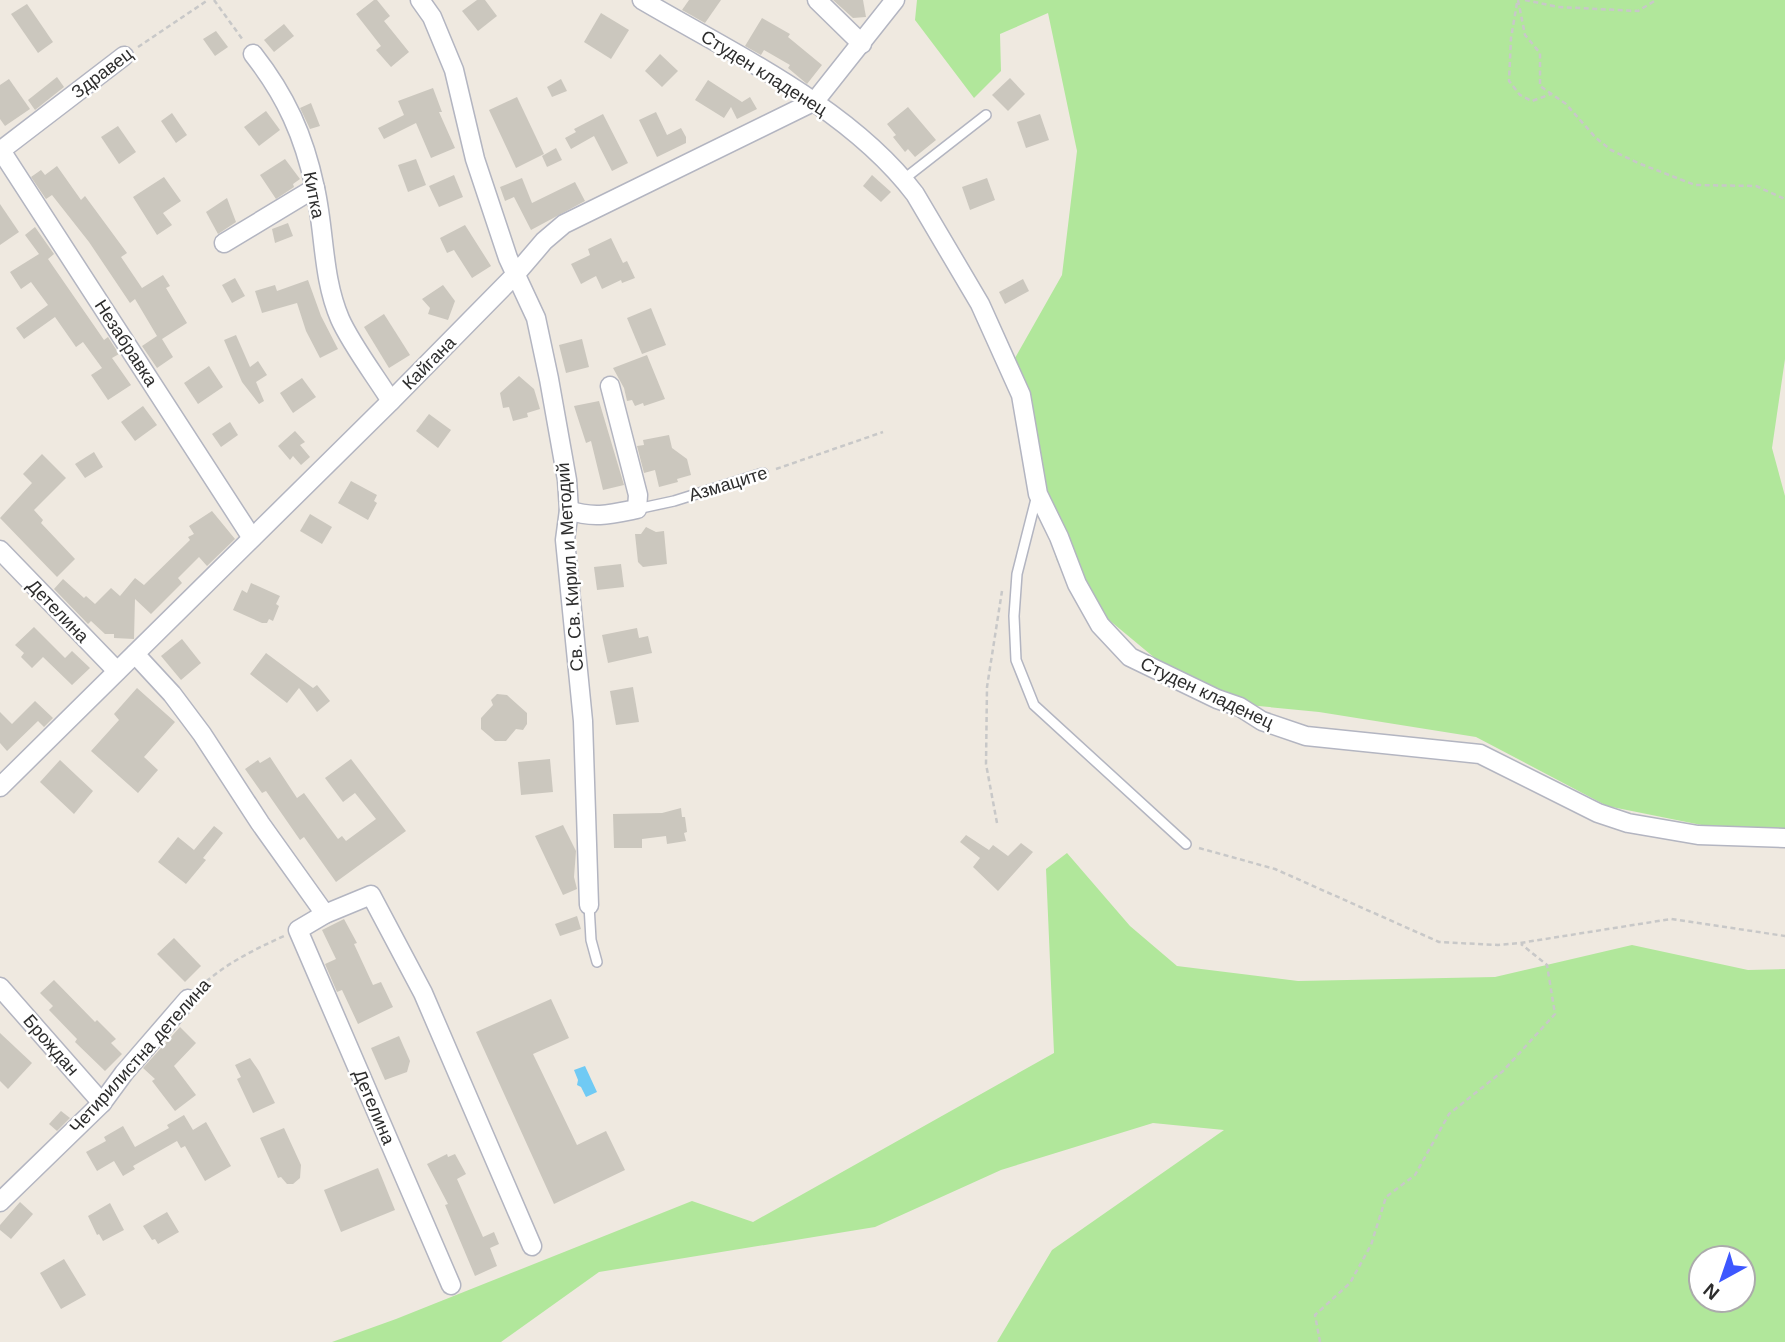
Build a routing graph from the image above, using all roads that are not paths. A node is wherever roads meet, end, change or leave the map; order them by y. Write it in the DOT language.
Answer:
graph roads {
  1 [pos="420,0"];
  2 [pos="642,0"];
  3 [pos="817,0"];
  4 [pos="895,0"];
  5 [pos="862,44"];
  6 [pos="253,54"];
  7 [pos="124,57"];
  8 [pos="816,102"];
  9 [pos="986,115"];
  10 [pos="0,150"];
  11 [pos="904,179"];
  12 [pos="316,188"];
  13 [pos="224,243"];
  14 [pos="515,275"];
  15 [pos="610,386"];
  16 [pos="391,401"];
  17 [pos="763,473"];
  18 [pos="1038,494"];
  19 [pos="637,509"];
  20 [pos="569,510"];
  21 [pos="252,538"];
  22 [pos="0,550"];
  23 [pos="135,654"];
  24 [pos="117,671"];
  25 [pos="0,787"];
  26 [pos="1785,838"];
  27 [pos="1186,845"];
  28 [pos="589,905"];
  29 [pos="325,914"];
  30 [pos="597,962"];
  31 [pos="0,987"];
  32 [pos="188,999"];
  33 [pos="102,1103"];
  34 [pos="0,1202"];
  35 [pos="533,1246"];
  36 [pos="451,1285"];
  1 -- 14 [label="street, Св. Св. Кирил и Методий"];
  2 -- 8 [label="street, Студен кладенец"];
  3 -- 5 [label="street"];
  4 -- 5 [label="street, Кайгана"];
  5 -- 8 [label="street, Кайгана"];
  6 -- 12 [label="street, Китка"];
  7 -- 10 [label="street, Здравец"];
  8 -- 11 [label="street, Студен кладенец"];
  8 -- 14 [label="street, Кайгана"];
  9 -- 11 [label="lane"];
  10 -- 21 [label="street, Незабравка"];
  11 -- 18 [label="street, Студен кладенец"];
  12 -- 13 [label="street"];
  12 -- 16 [label="street, Китка"];
  14 -- 16 [label="street, Кайгана"];
  14 -- 20 [label="street, Св. Св. Кирил и Методий"];
  15 -- 19 [label="street"];
  16 -- 21 [label="street, Кайгана"];
  17 -- 19 [label="lane, Азмаците"];
  18 -- 26 [label="street, Студен кладенец"];
  18 -- 27 [label="lane"];
  19 -- 20 [label="street, Азмаците"];
  20 -- 28 [label="street, Св. Св. Кирил и Методий"];
  21 -- 23 [label="street, Кайгана"];
  22 -- 24 [label="street, Детелина"];
  23 -- 24 [label="street, Кайгана"];
  23 -- 29 [label="street"];
  24 -- 25 [label="street, Кайгана"];
  28 -- 30 [label="lane"];
  29 -- 35 [label="street"];
  29 -- 36 [label="street, Детелина"];
  31 -- 33 [label="street, Брождан"];
  32 -- 33 [label="street, Четирилистна детелина"];
  33 -- 34 [label="street, Четирилистна детелина"];
}
